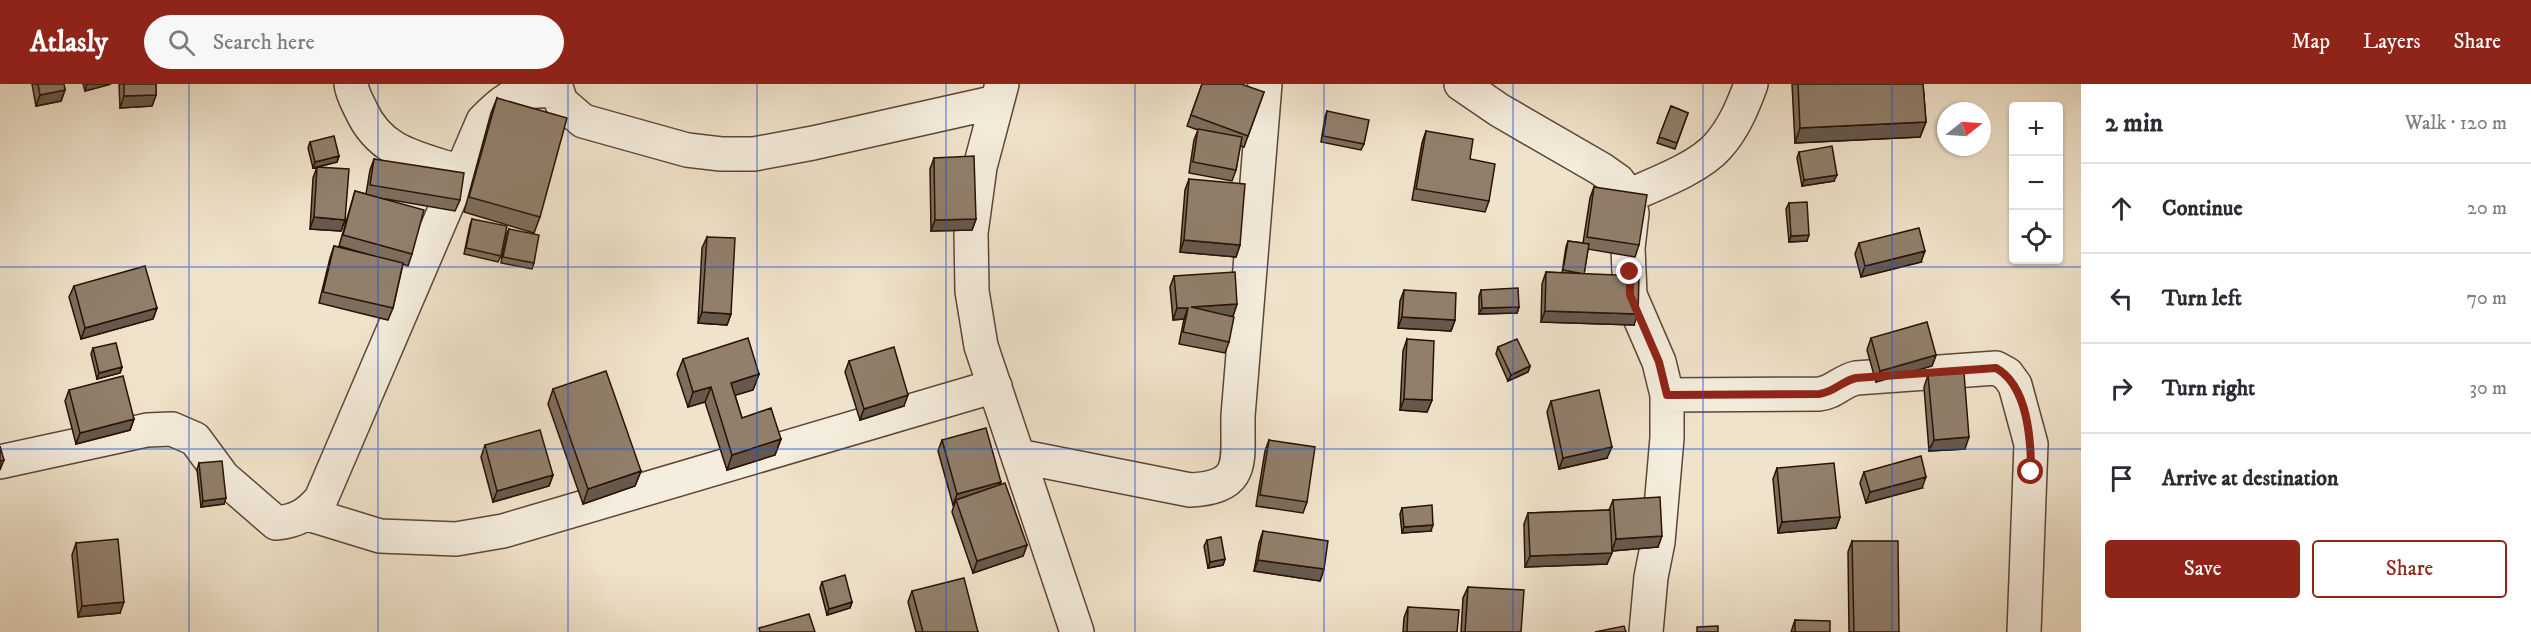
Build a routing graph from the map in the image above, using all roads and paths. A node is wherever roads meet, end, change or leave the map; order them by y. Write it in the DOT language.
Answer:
graph roads {
  1 [pos="351,84"];
  2 [pos="1265,84"];
  3 [pos="1461,84"];
  4 [pos="1751,84"];
  5 [pos="555,87"];
  6 [pos="999,93"];
  7 [pos="460,172"];
  8 [pos="1628,196"];
  9 [pos="995,386"];
  10 [pos="1667,395"];
  11 [pos="1018,456"];
  12 [pos="0,462"];
  13 [pos="308,514"];
  14 [pos="1077,632"];
  15 [pos="1646,632"];
  16 [pos="2024,632"];
  1 -- 7 [label="street"];
  2 -- 11 [label="street"];
  3 -- 8 [label="street"];
  4 -- 8 [label="street"];
  5 -- 6 [label="street"];
  5 -- 7 [label="street"];
  6 -- 9 [label="street"];
  7 -- 13 [label="street"];
  8 -- 10 [label="street"];
  9 -- 11 [label="street"];
  9 -- 13 [label="street"];
  10 -- 15 [label="street"];
  10 -- 16 [label="street"];
  11 -- 14 [label="street"];
  12 -- 13 [label="street"];
}
